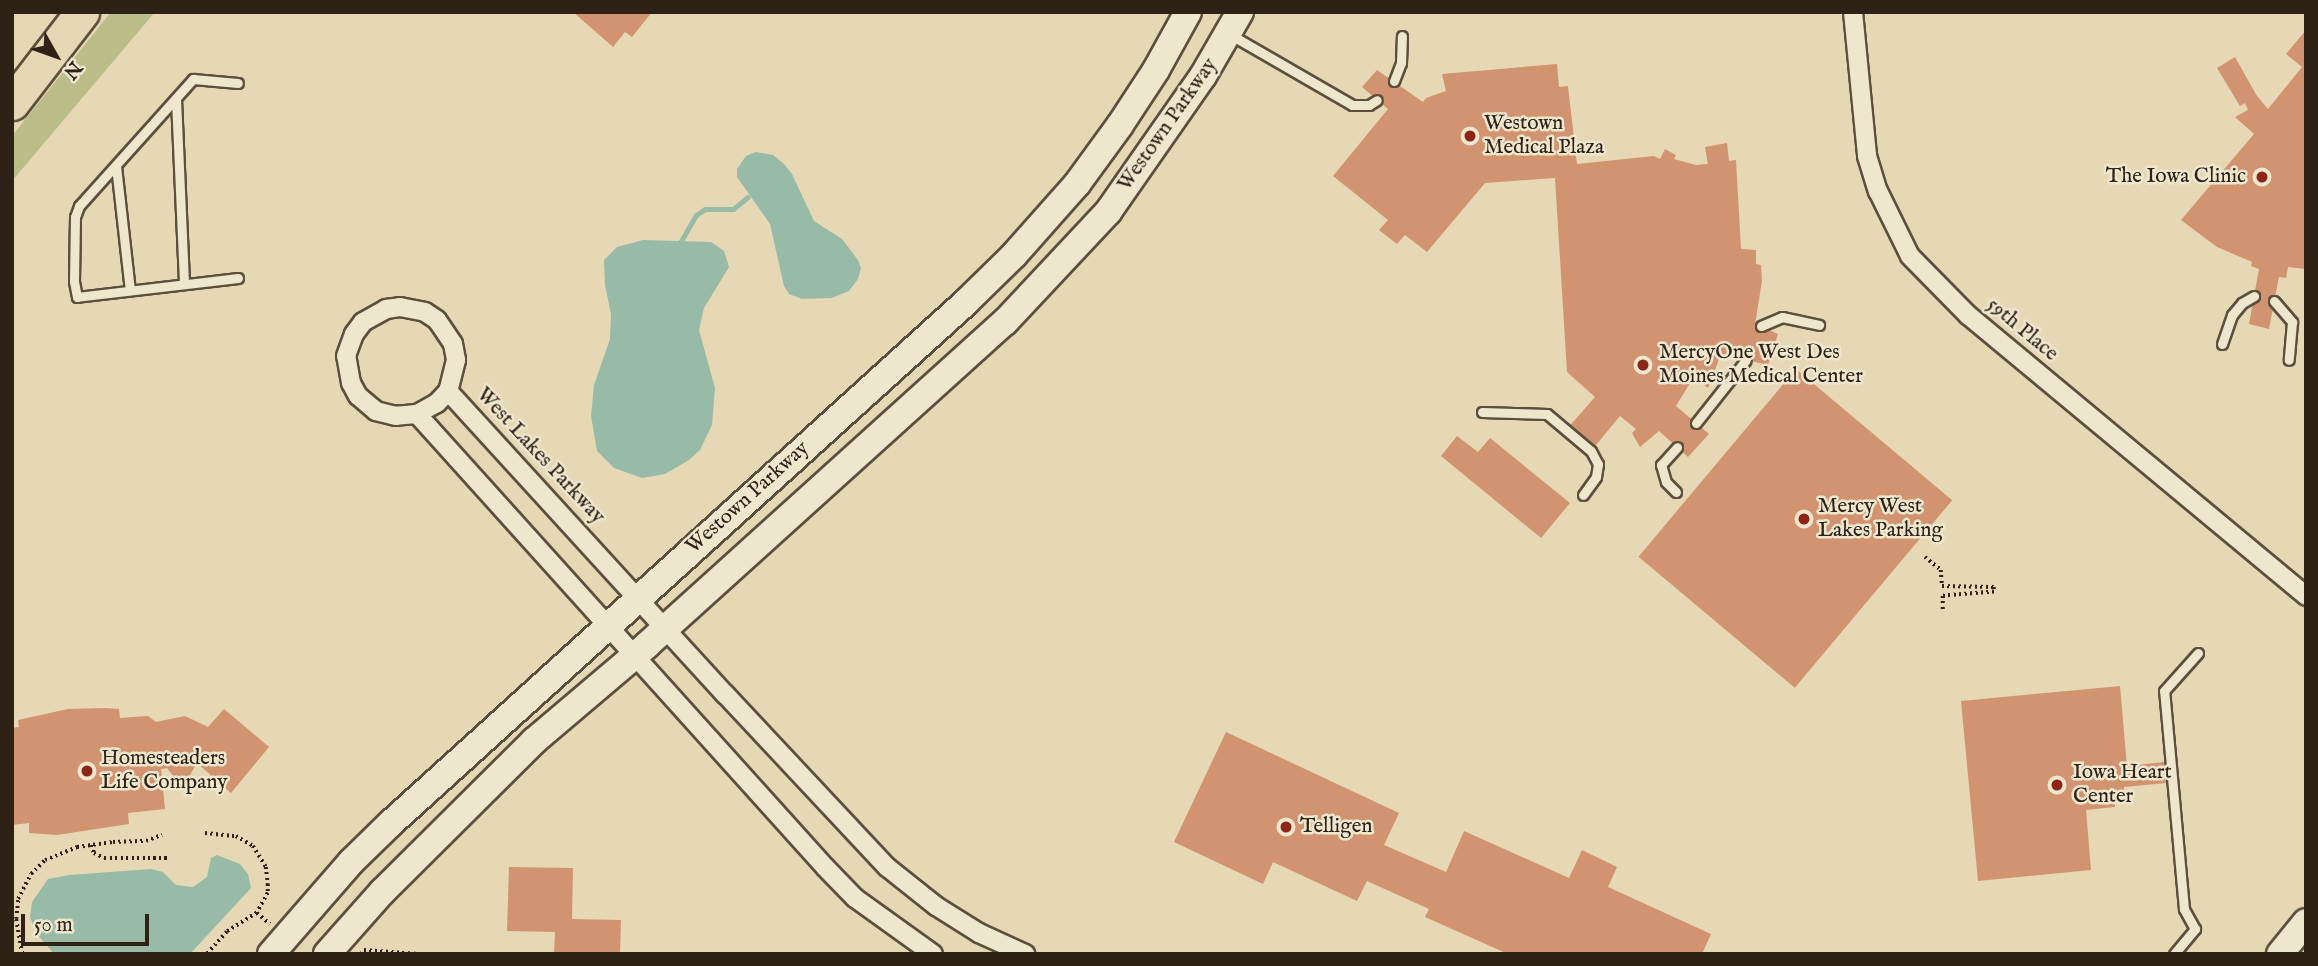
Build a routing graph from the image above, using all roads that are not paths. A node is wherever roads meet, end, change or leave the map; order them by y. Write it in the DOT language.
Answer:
graph roads {
  1 [pos="64,12"];
  2 [pos="82,12"];
  3 [pos="1188,12"];
  4 [pos="1853,12"];
  5 [pos="1235,23"];
  6 [pos="1402,36"];
  7 [pos="12,72"];
  8 [pos="1394,81"];
  9 [pos="238,83"];
  10 [pos="176,99"];
  11 [pos="1377,100"];
  12 [pos="12,103"];
  13 [pos="116,166"];
  14 [pos="238,278"];
  15 [pos="184,284"];
  16 [pos="130,290"];
  17 [pos="2254,296"];
  18 [pos="2274,301"];
  19 [pos="1819,325"];
  20 [pos="1761,326"];
  21 [pos="2222,344"];
  22 [pos="1746,360"];
  23 [pos="2289,360"];
  24 [pos="448,391"];
  25 [pos="1482,412"];
  26 [pos="417,414"];
  27 [pos="1696,423"];
  28 [pos="1677,447"];
  29 [pos="1676,492"];
  30 [pos="1583,495"];
  31 [pos="638,596"];
  32 [pos="2306,596"];
  33 [pos="607,625"];
  34 [pos="666,628"];
  35 [pos="2198,653"];
  36 [pos="634,656"];
  37 [pos="2306,922"];
  38 [pos="271,954"];
  39 [pos="327,954"];
  40 [pos="933,954"];
  41 [pos="1025,954"];
  42 [pos="2174,954"];
  43 [pos="2280,954"];
  1 -- 7 [label="highway"];
  2 -- 12 [label="highway"];
  3 -- 31 [label="street, Westown Parkway"];
  4 -- 32 [label="street, 59th Place"];
  5 -- 11 [label="lane"];
  5 -- 34 [label="street, Westown Parkway"];
  6 -- 8 [label="lane"];
  9 -- 10 [label="lane"];
  10 -- 13 [label="lane"];
  10 -- 15 [label="lane"];
  13 -- 16 [label="lane"];
  13 -- 16 [label="lane"];
  14 -- 15 [label="lane"];
  15 -- 16 [label="lane"];
  17 -- 21 [label="lane"];
  18 -- 23 [label="lane"];
  19 -- 20 [label="lane"];
  22 -- 27 [label="lane"];
  24 -- 26 [label="street"];
  24 -- 26 [label="street, West Lakes Parkway"];
  24 -- 31 [label="street, West Lakes Parkway"];
  25 -- 30 [label="lane"];
  26 -- 33 [label="street"];
  28 -- 29 [label="lane"];
  31 -- 33 [label="street, Westown Parkway"];
  31 -- 34 [label="street, West Lakes Parkway"];
  33 -- 36 [label="street"];
  33 -- 38 [label="street, Westown Parkway"];
  34 -- 36 [label="street, Westown Parkway"];
  34 -- 41 [label="street, West Lakes Parkway"];
  35 -- 42 [label="lane"];
  36 -- 39 [label="street, Westown Parkway"];
  36 -- 40 [label="street"];
  37 -- 43 [label="street"];
}
